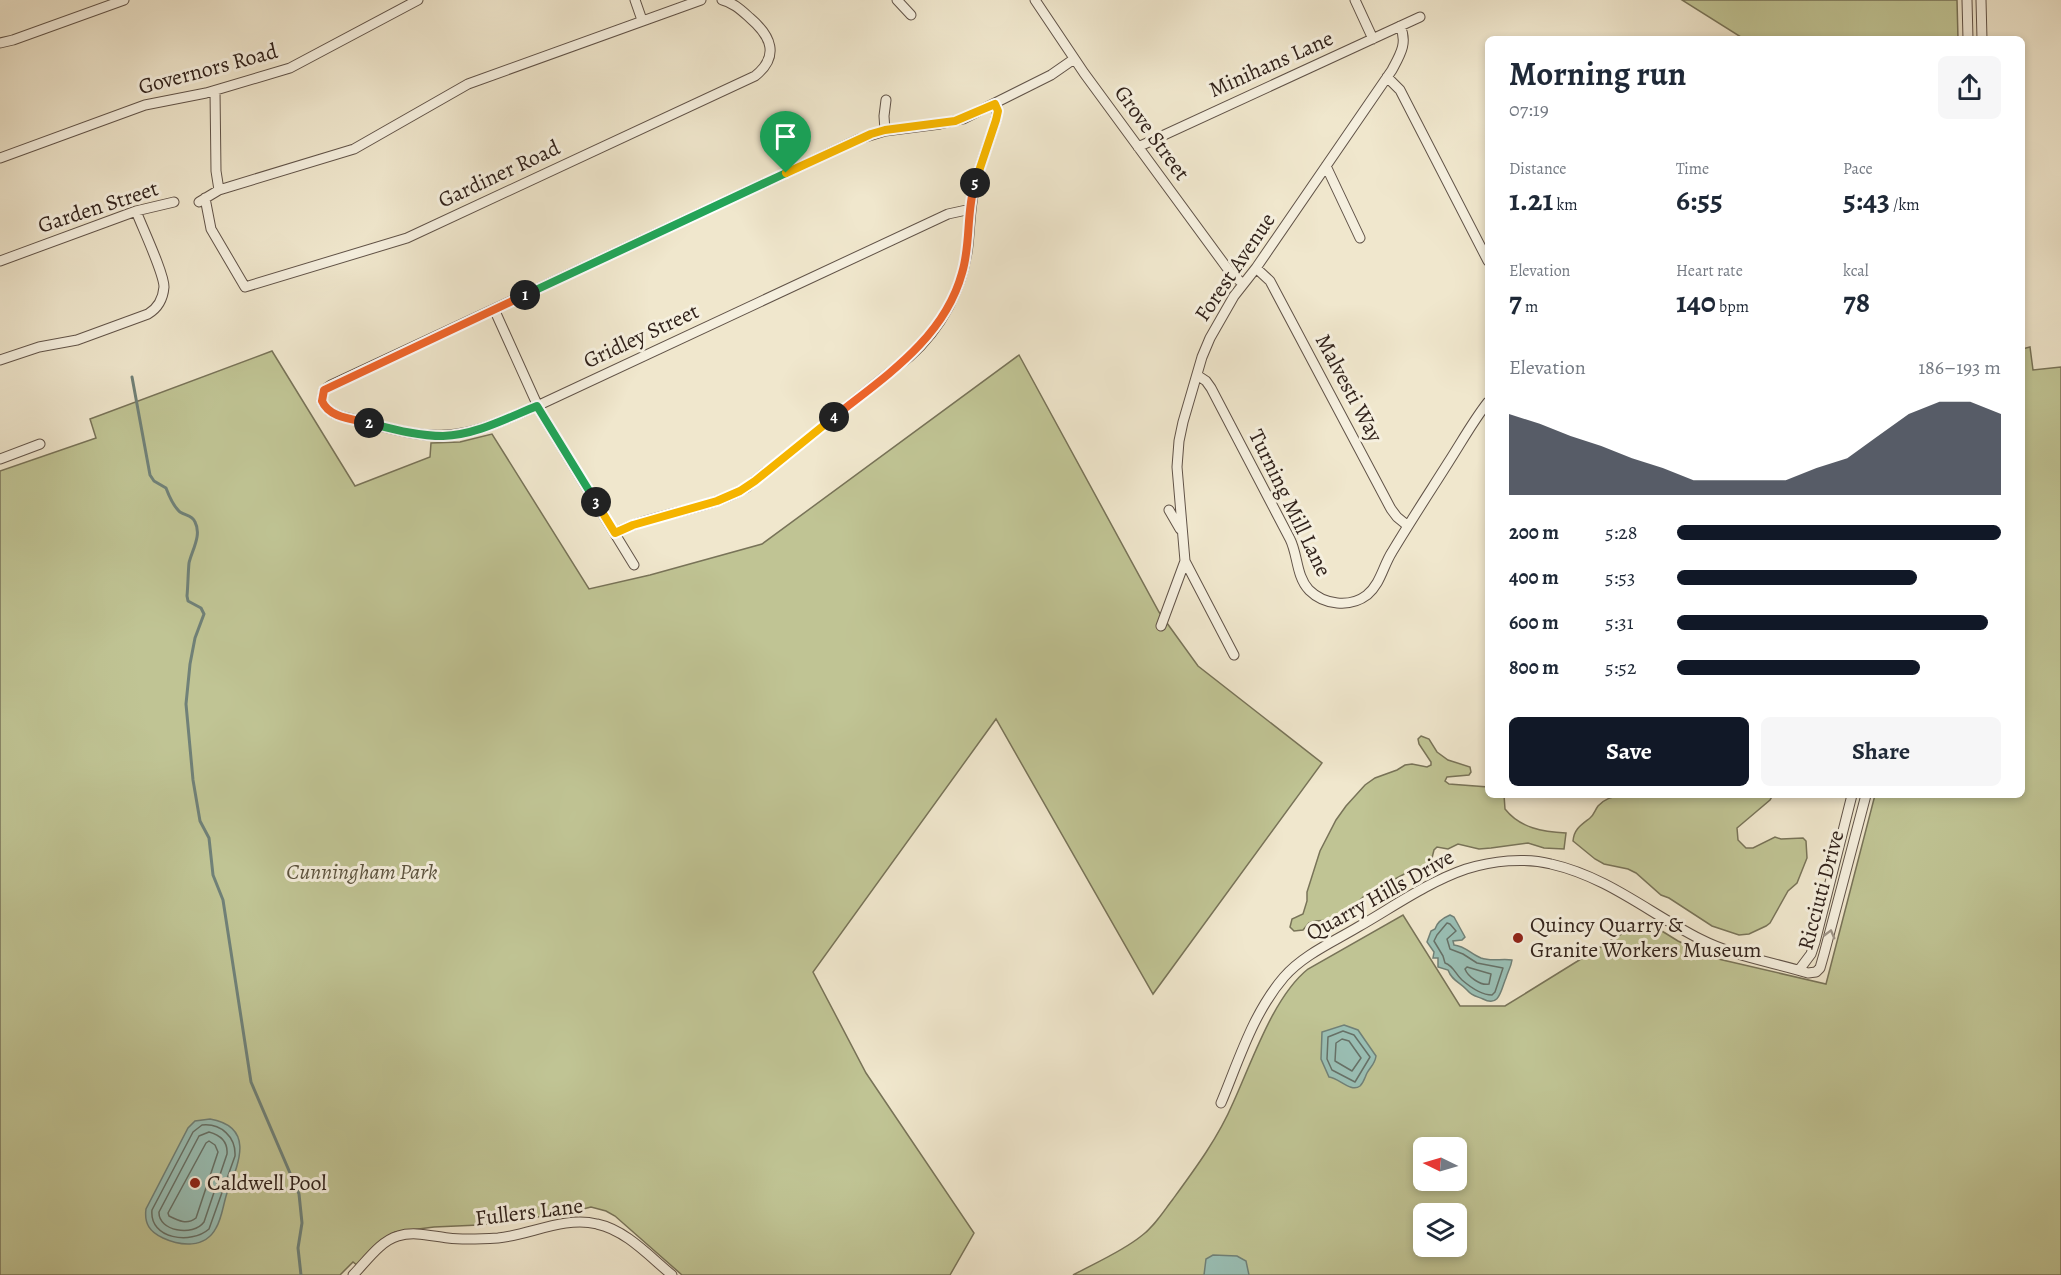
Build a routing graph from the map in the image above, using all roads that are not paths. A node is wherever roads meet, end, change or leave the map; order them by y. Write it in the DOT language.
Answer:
graph roads {
  1 [pos="124,0"];
  2 [pos="418,0"];
  3 [pos="635,0"];
  4 [pos="701,0"];
  5 [pos="722,0"];
  6 [pos="897,0"];
  7 [pos="1035,0"];
  8 [pos="1354,0"];
  9 [pos="1967,0"];
  10 [pos="1981,0"];
  11 [pos="911,15"];
  12 [pos="1420,17"];
  13 [pos="642,20"];
  14 [pos="1400,26"];
  15 [pos="1968,36"];
  16 [pos="1982,36"];
  17 [pos="1373,39"];
  18 [pos="0,43"];
  19 [pos="1074,59"];
  20 [pos="1387,76"];
  21 [pos="215,91"];
  22 [pos="886,100"];
  23 [pos="995,104"];
  24 [pos="885,130"];
  25 [pos="1138,147"];
  26 [pos="0,158"];
  27 [pos="1326,166"];
  28 [pos="219,190"];
  29 [pos="174,202"];
  30 [pos="971,209"];
  31 [pos="136,211"];
  32 [pos="1360,238"];
  33 [pos="1485,255"];
  34 [pos="0,261"];
  35 [pos="1256,268"];
  36 [pos="1243,284"];
  37 [pos="494,309"];
  38 [pos="0,360"];
  39 [pos="1197,375"];
  40 [pos="537,406"];
  41 [pos="1485,407"];
  42 [pos="40,444"];
  43 [pos="0,459"];
  44 [pos="1169,510"];
  45 [pos="1408,526"];
  46 [pos="1181,531"];
  47 [pos="615,533"];
  48 [pos="1185,561"];
  49 [pos="634,565"];
  50 [pos="1161,626"];
  51 [pos="1234,655"];
  52 [pos="1851,798"];
  53 [pos="1865,798"];
  54 [pos="1799,970"];
  55 [pos="1221,1103"];
  56 [pos="353,1275"];
  57 [pos="672,1275"];
  1 -- 18 [label="street"];
  2 -- 21 [label="street, Governors Road"];
  3 -- 13 [label="street"];
  4 -- 13 [label="street, Gardiner Road"];
  5 -- 28 [label="street, Gardiner Road"];
  6 -- 11 [label="street"];
  7 -- 19 [label="street, Grove Street"];
  8 -- 17 [label="street"];
  9 -- 15 [label="street"];
  10 -- 16 [label="street"];
  12 -- 14 [label="street, Minihans Lane"];
  13 -- 28 [label="street, Gardiner Road"];
  14 -- 17 [label="street, Minihans Lane"];
  14 -- 20 [label="street, Forest Avenue"];
  17 -- 25 [label="street, Minihans Lane"];
  19 -- 23 [label="street"];
  19 -- 25 [label="street, Grove Street"];
  20 -- 27 [label="street, Forest Avenue"];
  20 -- 33 [label="street"];
  21 -- 26 [label="street, Governors Road"];
  21 -- 28 [label="street"];
  22 -- 24 [label="street"];
  23 -- 24 [label="street"];
  23 -- 30 [label="street"];
  24 -- 37 [label="street"];
  25 -- 36 [label="street, Grove Street"];
  27 -- 32 [label="street"];
  27 -- 35 [label="street, Forest Avenue"];
  29 -- 31 [label="street, Garden Street"];
  30 -- 40 [label="street, Gridley Street"];
  30 -- 47 [label="street"];
  31 -- 34 [label="street, Garden Street"];
  31 -- 38 [label="street"];
  35 -- 36 [label="street, Forest Avenue"];
  35 -- 45 [label="street, Malvesti Way"];
  36 -- 39 [label="street, Forest Avenue"];
  37 -- 40 [label="street"];
  37 -- 40 [label="street, Gridley Street"];
  39 -- 45 [label="street, Turning Mill Lane"];
  39 -- 46 [label="street, Forest Avenue"];
  40 -- 47 [label="street"];
  41 -- 45 [label="street, Turning Mill Lane"];
  42 -- 43 [label="street"];
  44 -- 46 [label="street"];
  46 -- 48 [label="street, Forest Avenue"];
  47 -- 49 [label="street"];
  48 -- 50 [label="street, Forest Avenue"];
  48 -- 51 [label="street"];
  52 -- 54 [label="street, Ricciuti Drive"];
  54 -- 53 [label="street, Ricciuti Drive, one-way"];
  54 -- 55 [label="street, Quarry Hills Drive"];
  56 -- 57 [label="street, Fullers Lane"];
}
